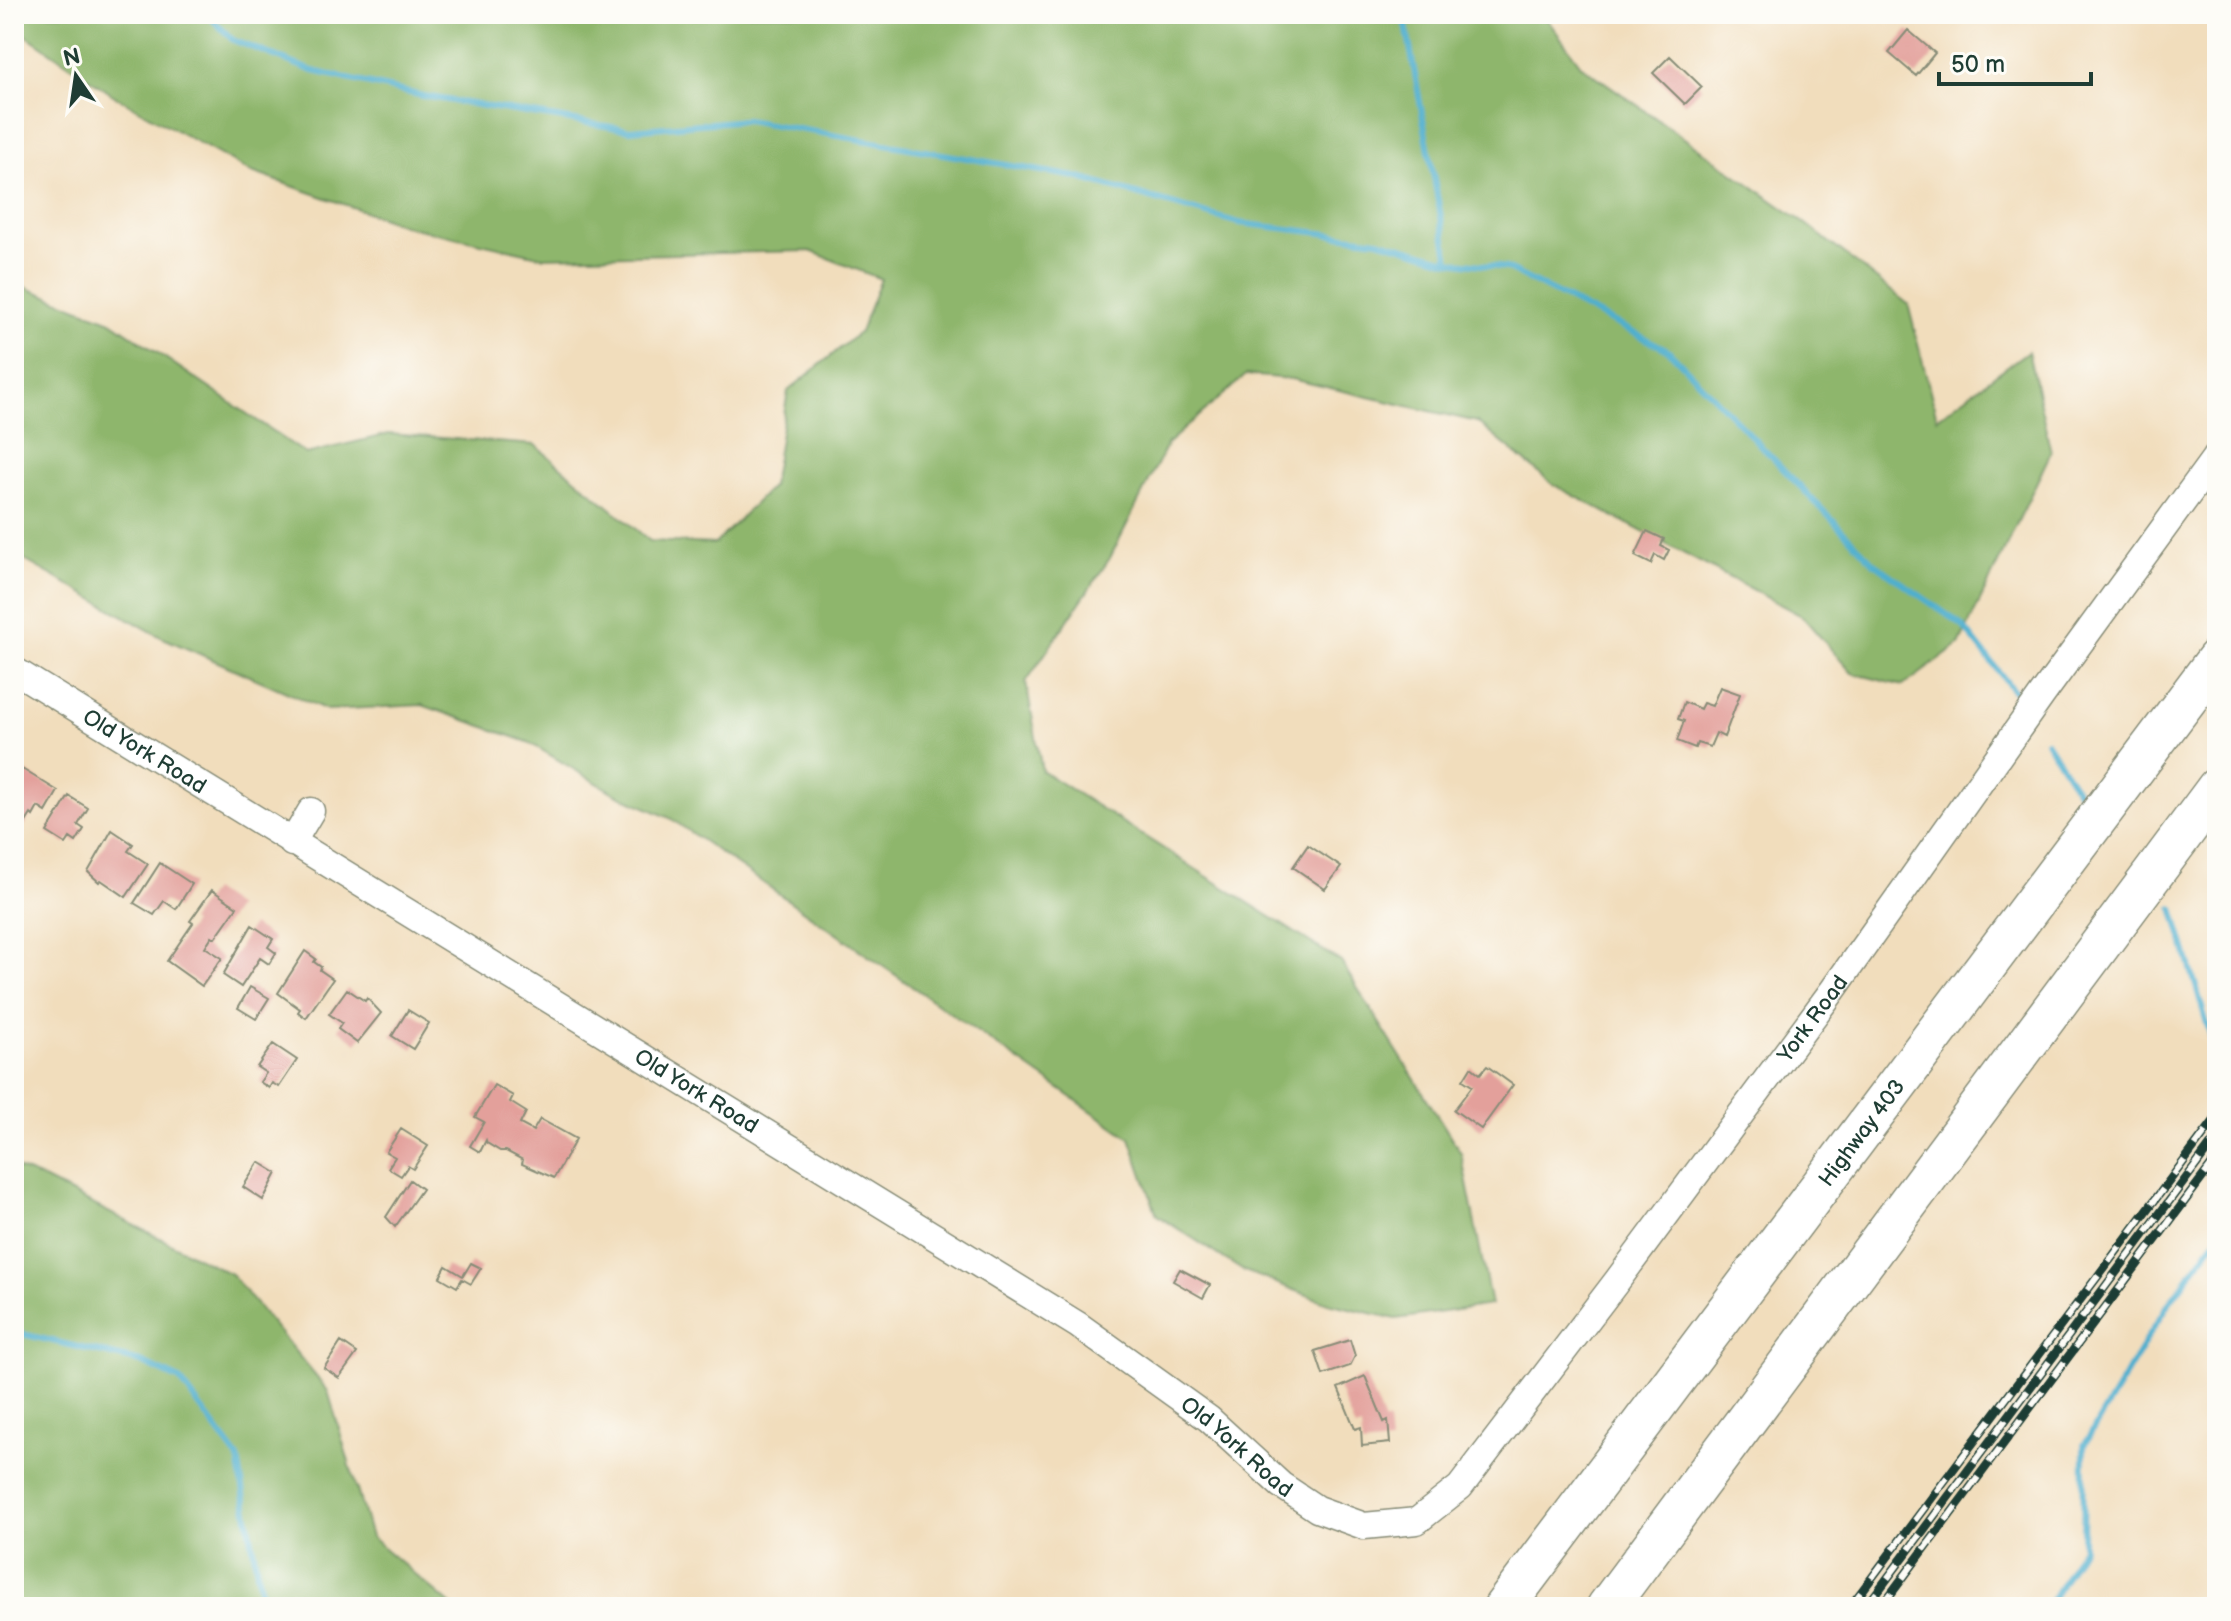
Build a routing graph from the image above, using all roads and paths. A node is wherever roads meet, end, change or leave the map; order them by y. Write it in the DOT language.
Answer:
graph roads {
  1 [pos="2217,455"];
  2 [pos="2217,659"];
  3 [pos="14,670"];
  4 [pos="2217,788"];
  5 [pos="311,811"];
  6 [pos="292,843"];
  7 [pos="1364,1526"];
  8 [pos="1504,1607"];
  9 [pos="1607,1607"];
  1 -- 7 [label="street, York Road"];
  2 -- 8 [label="highway, Highway 403"];
  3 -- 6 [label="street, Old York Road"];
  4 -- 9 [label="highway"];
  5 -- 6 [label="street"];
  6 -- 7 [label="street, Old York Road"];
}
